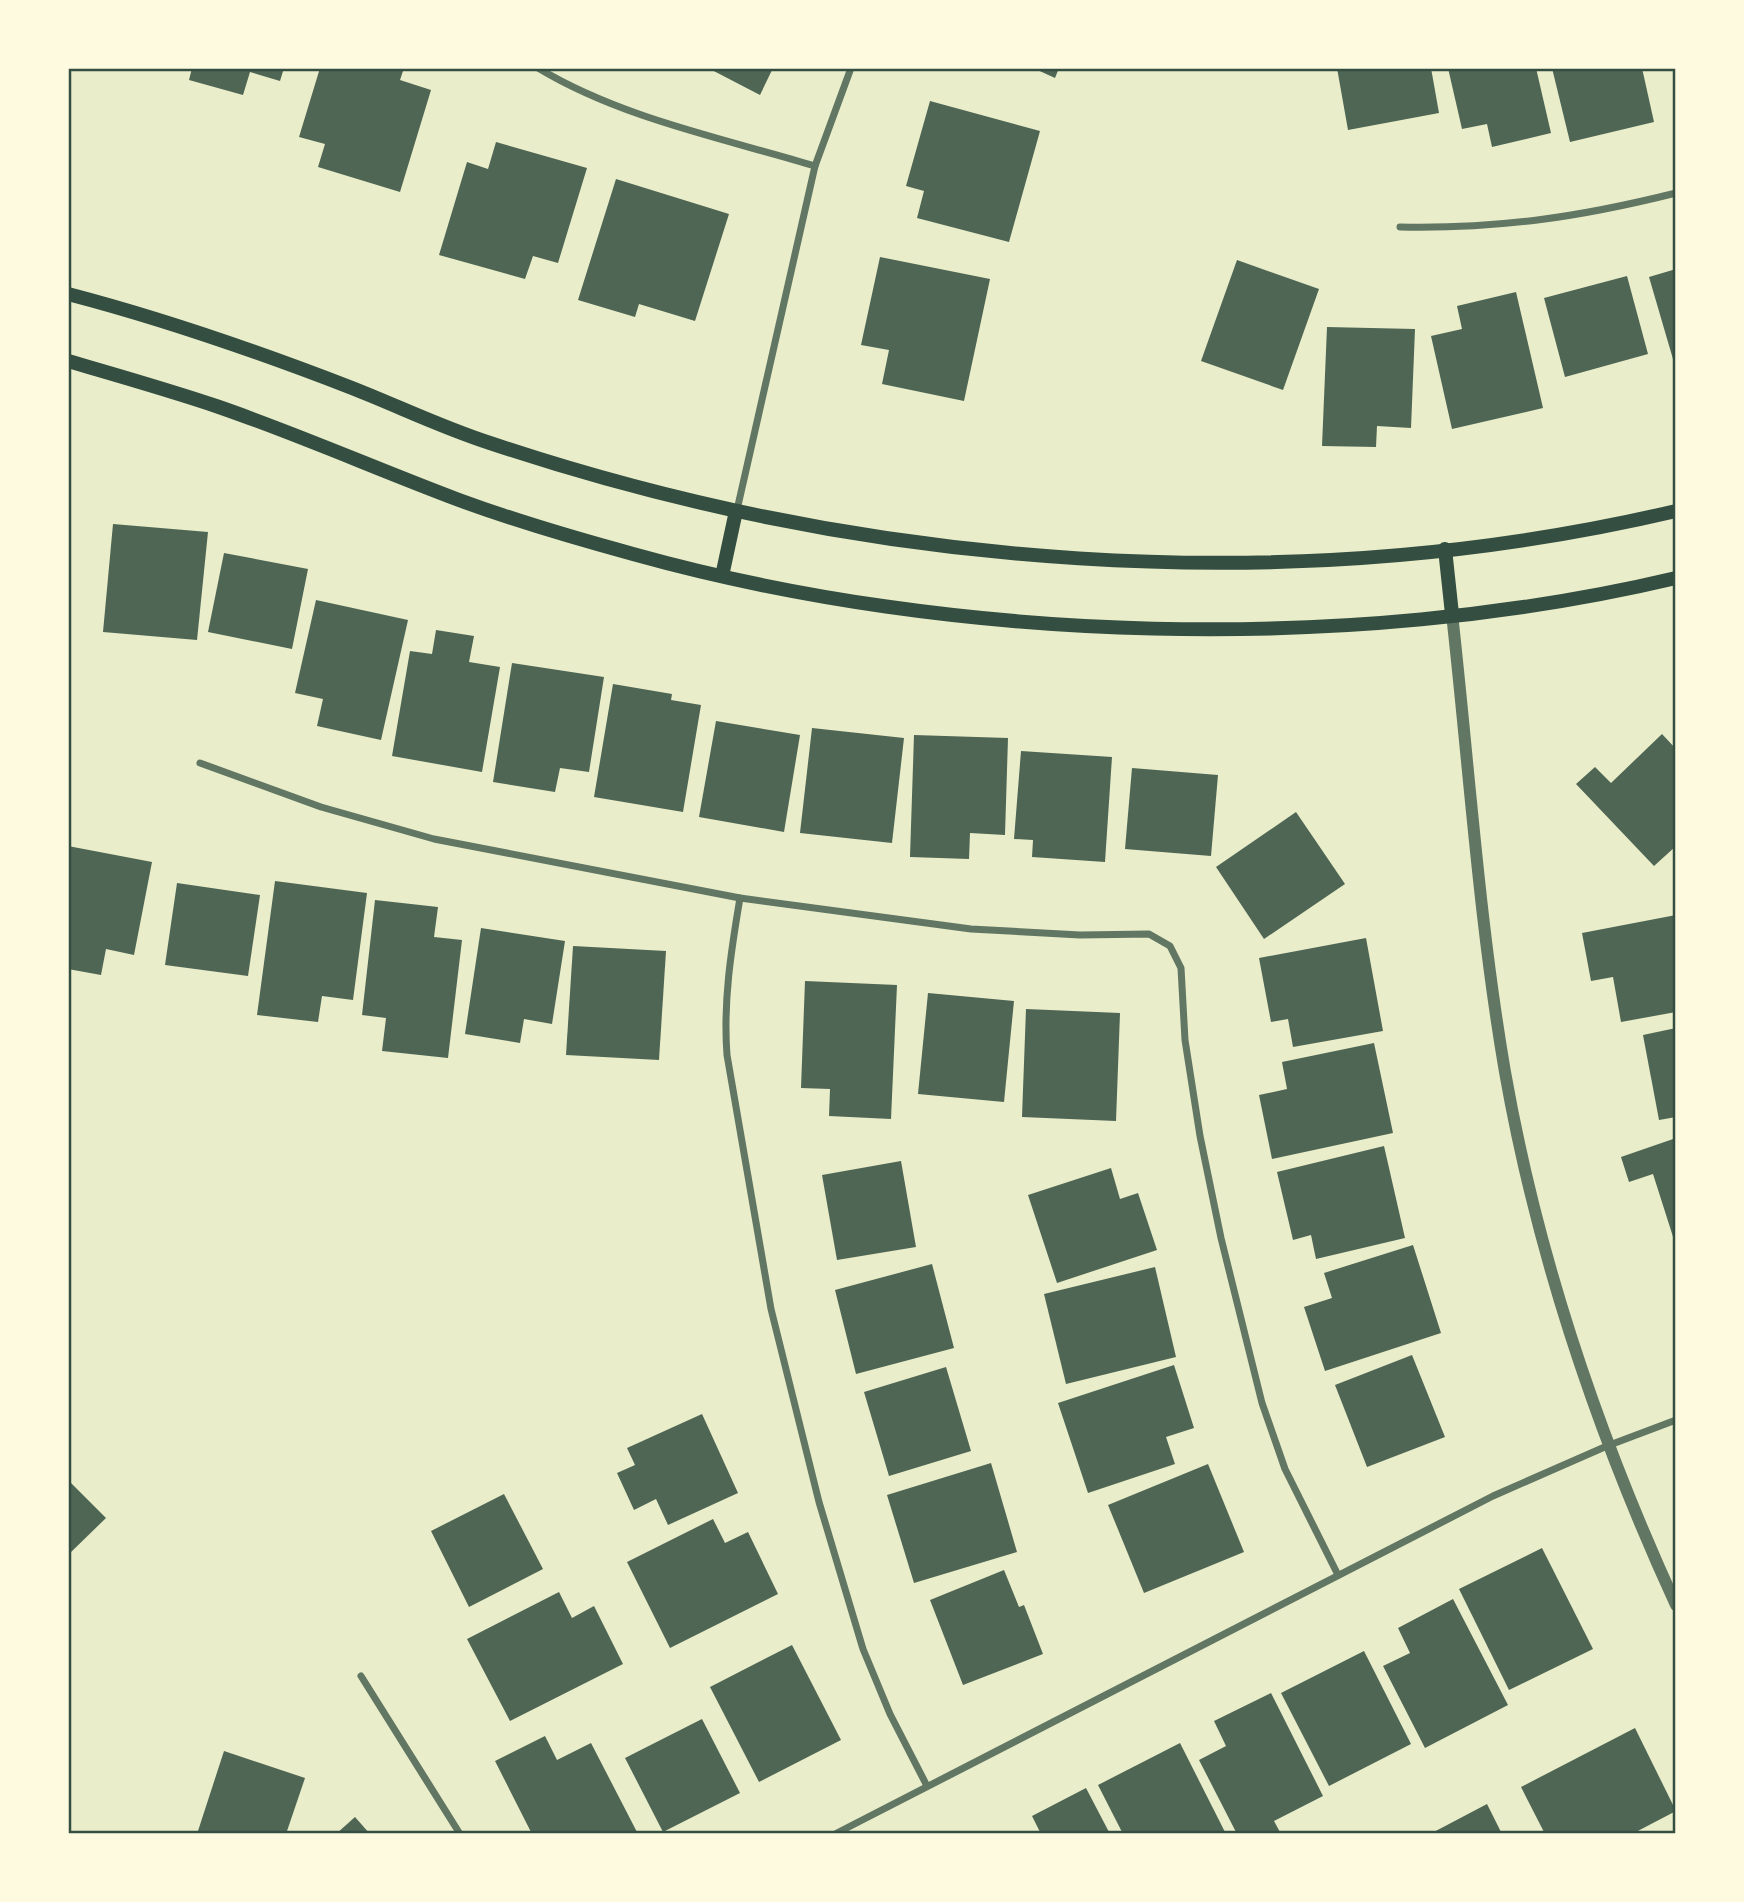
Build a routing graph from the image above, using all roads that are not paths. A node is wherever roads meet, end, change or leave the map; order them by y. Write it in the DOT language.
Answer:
graph roads {
  1 [pos="538,68"];
  2 [pos="851,68"];
  3 [pos="814,166"];
  4 [pos="1676,193"];
  5 [pos="1400,227"];
  6 [pos="68,295"];
  7 [pos="68,361"];
  8 [pos="736,511"];
  9 [pos="1676,511"];
  10 [pos="1445,549"];
  11 [pos="722,576"];
  12 [pos="1676,578"];
  13 [pos="1452,614"];
  14 [pos="200,763"];
  15 [pos="740,898"];
  16 [pos="1676,1420"];
  17 [pos="1607,1446"];
  18 [pos="1338,1575"];
  19 [pos="1676,1605"];
  20 [pos="361,1676"];
  21 [pos="927,1786"];
  22 [pos="460,1834"];
  23 [pos="835,1834"];
  1 -- 3 [label="street"];
  2 -- 3 [label="street"];
  3 -- 8 [label="street"];
  4 -- 5 [label="street"];
  6 -- 8 [label="main road"];
  7 -- 11 [label="main road"];
  8 -- 10 [label="main road"];
  8 -- 11 [label="main road"];
  9 -- 10 [label="main road"];
  10 -- 13 [label="main road"];
  11 -- 13 [label="main road"];
  12 -- 13 [label="main road"];
  13 -- 17 [label="street"];
  14 -- 15 [label="street"];
  15 -- 18 [label="street"];
  15 -- 21 [label="street"];
  16 -- 17 [label="street"];
  17 -- 18 [label="street"];
  17 -- 19 [label="street"];
  18 -- 21 [label="street"];
  20 -- 22 [label="street"];
  21 -- 23 [label="street"];
}
